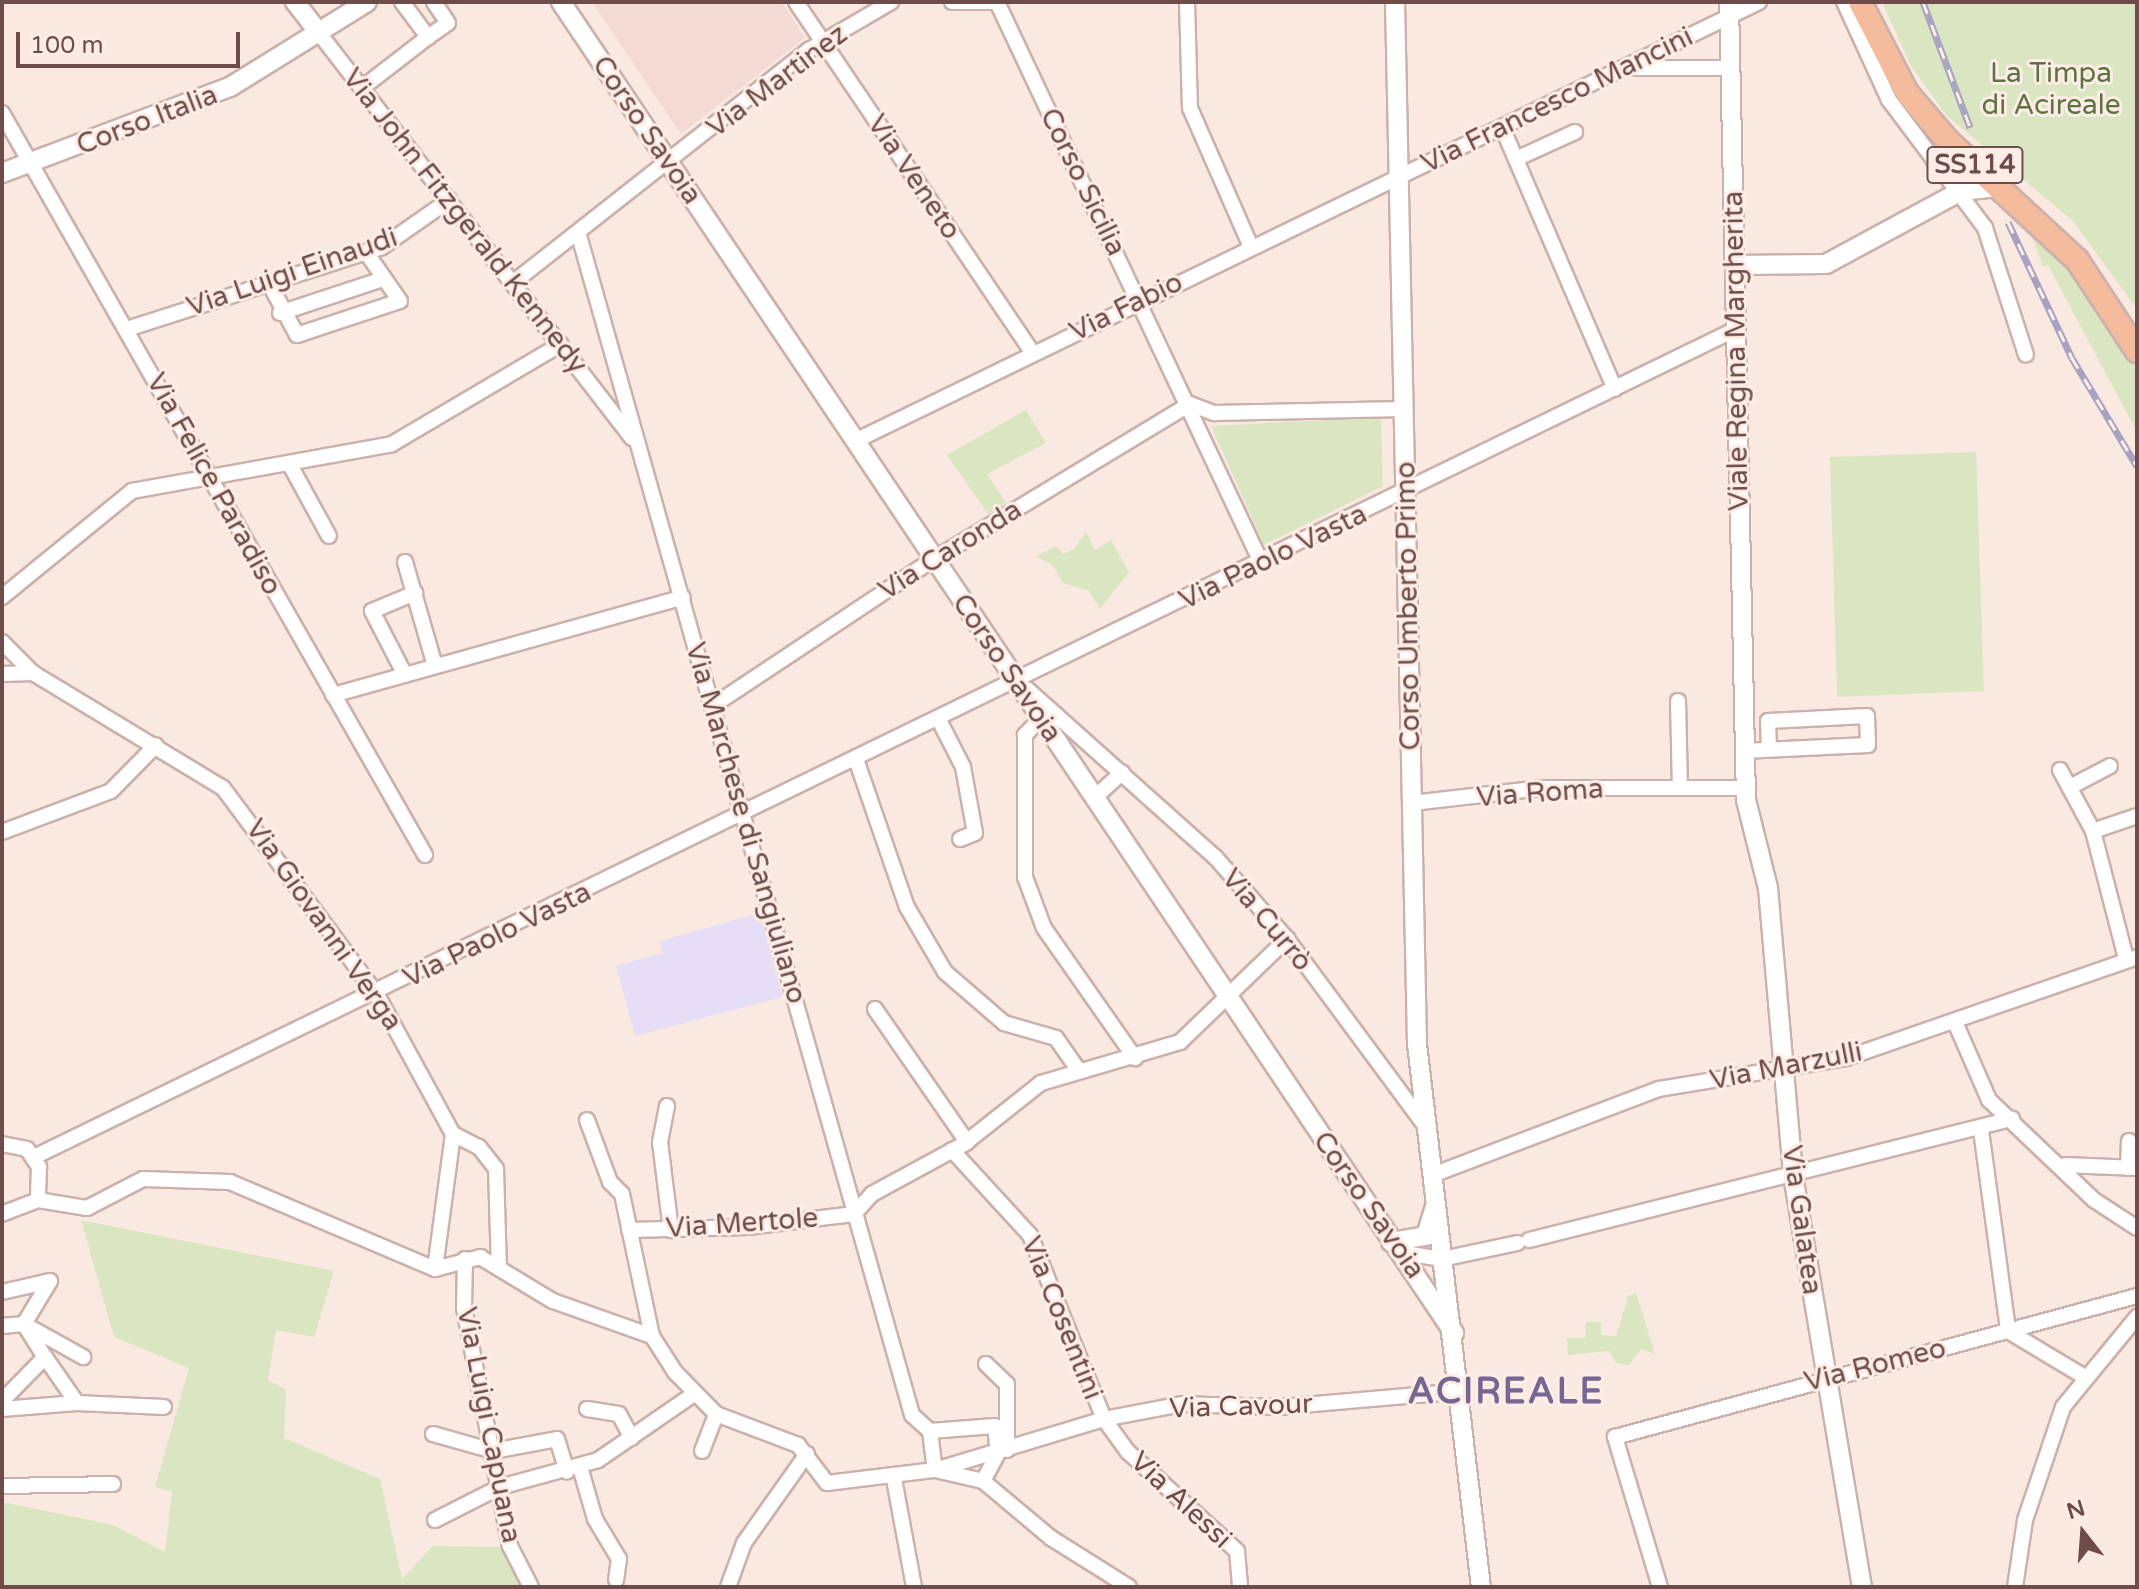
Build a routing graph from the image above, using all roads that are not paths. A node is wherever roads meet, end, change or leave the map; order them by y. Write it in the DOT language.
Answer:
graph roads {
  1 [pos="295,2"];
  2 [pos="367,2"];
  3 [pos="402,2"];
  4 [pos="434,2"];
  5 [pos="561,2"];
  6 [pos="796,2"];
  7 [pos="891,2"];
  8 [pos="952,2"];
  9 [pos="995,2"];
  10 [pos="1187,2"];
  11 [pos="1395,2"];
  12 [pos="1759,2"];
  13 [pos="1844,2"];
  14 [pos="1860,2"];
  15 [pos="1870,2"];
  16 [pos="1730,9"];
  17 [pos="319,33"];
  18 [pos="428,37"];
  19 [pos="823,41"];
  20 [pos="1623,68"];
  21 [pos="1730,68"];
  22 [pos="362,88"];
  23 [pos="2,113"];
  24 [pos="1502,127"];
  25 [pos="1575,132"];
  26 [pos="1516,159"];
  27 [pos="669,163"];
  28 [pos="30,164"];
  29 [pos="2,173"];
  30 [pos="1399,177"];
  31 [pos="2000,187"];
  32 [pos="1961,191"];
  33 [pos="449,200"];
  34 [pos="578,232"];
  35 [pos="1251,247"];
  36 [pos="366,252"];
  37 [pos="1735,265"];
  38 [pos="383,279"];
  39 [pos="514,282"];
  40 [pos="269,283"];
  41 [pos="1140,301"];
  42 [pos="280,313"];
  43 [pos="2123,318"];
  44 [pos="127,329"];
  45 [pos="1736,329"];
  46 [pos="561,344"];
  47 [pos="2137,351"];
  48 [pos="1032,352"];
  49 [pos="2026,355"];
  50 [pos="1615,389"];
  51 [pos="1190,404"];
  52 [pos="1404,409"];
  53 [pos="634,441"];
  54 [pos="855,441"];
  55 [pos="289,463"];
  56 [pos="208,477"];
  57 [pos="1405,493"];
  58 [pos="329,536"];
  59 [pos="934,559"];
  60 [pos="405,562"];
  61 [pos="1261,562"];
  62 [pos="415,593"];
  63 [pos="2,597"];
  64 [pos="683,597"];
  65 [pos="2,642"];
  66 [pos="435,666"];
  67 [pos="33,673"];
  68 [pos="2,674"];
  69 [pos="405,675"];
  70 [pos="1017,682"];
  71 [pos="333,695"];
  72 [pos="1678,701"];
  73 [pos="714,705"];
  74 [pos="1046,713"];
  75 [pos="939,720"];
  76 [pos="156,745"];
  77 [pos="1769,749"];
  78 [pos="1743,751"];
  79 [pos="857,762"];
  80 [pos="2110,766"];
  81 [pos="2060,770"];
  82 [pos="1122,773"];
  83 [pos="2070,787"];
  84 [pos="1674,788"];
  85 [pos="1746,788"];
  86 [pos="1094,798"];
  87 [pos="1412,803"];
  88 [pos="745,816"];
  89 [pos="2137,816"];
  90 [pos="2093,831"];
  91 [pos="2,832"];
  92 [pos="960,839"];
  93 [pos="425,855"];
  94 [pos="1287,939"];
  95 [pos="2132,958"];
  96 [pos="376,993"];
  97 [pos="1228,998"];
  98 [pos="875,1009"];
  99 [pos="1955,1022"];
  100 [pos="1135,1058"];
  101 [pos="1785,1069"];
  102 [pos="1079,1071"];
  103 [pos="667,1106"];
  104 [pos="2012,1119"];
  105 [pos="587,1120"];
  106 [pos="1981,1130"];
  107 [pos="1429,1131"];
  108 [pos="453,1134"];
  109 [pos="2129,1141"];
  110 [pos="967,1142"];
  111 [pos="2,1144"];
  112 [pos="952,1150"];
  113 [pos="34,1157"];
  114 [pos="2065,1165"];
  115 [pos="2132,1168"];
  116 [pos="1435,1174"];
  117 [pos="1793,1175"];
  118 [pos="44,1201"];
  119 [pos="1439,1202"];
  120 [pos="2,1214"];
  121 [pos="854,1214"];
  122 [pos="2137,1228"];
  123 [pos="629,1230"];
  124 [pos="671,1230"];
  125 [pos="1394,1247"];
  126 [pos="1447,1258"];
  127 [pos="465,1259"];
  128 [pos="499,1268"];
  129 [pos="435,1269"];
  130 [pos="2,1292"];
  131 [pos="2137,1296"];
  132 [pos="2137,1317"];
  133 [pos="24,1324"];
  134 [pos="2,1326"];
  135 [pos="2008,1331"];
  136 [pos="1454,1333"];
  137 [pos="652,1336"];
  138 [pos="45,1357"];
  139 [pos="83,1357"];
  140 [pos="986,1364"];
  141 [pos="2083,1376"];
  142 [pos="1825,1377"];
  143 [pos="1462,1391"];
  144 [pos="691,1396"];
  145 [pos="2,1401"];
  146 [pos="77,1403"];
  147 [pos="164,1407"];
  148 [pos="2,1409"];
  149 [pos="587,1409"];
  150 [pos="716,1414"];
  151 [pos="1104,1419"];
  152 [pos="930,1431"];
  153 [pos="433,1434"];
  154 [pos="632,1438"];
  155 [pos="493,1451"];
  156 [pos="702,1451"];
  157 [pos="1002,1452"];
  158 [pos="807,1454"];
  159 [pos="574,1469"];
  160 [pos="935,1470"];
  161 [pos="894,1479"];
  162 [pos="983,1481"];
  163 [pos="113,1484"];
  164 [pos="2,1486"];
  165 [pos="500,1487"];
  166 [pos="435,1520"];
  167 [pos="616,1580"];
  168 [pos="1659,1585"];
  169 [pos="531,1587"];
  170 [pos="728,1587"];
  171 [pos="914,1587"];
  172 [pos="1129,1587"];
  173 [pos="1240,1587"];
  174 [pos="1481,1587"];
  175 [pos="1862,1587"];
  176 [pos="2015,1587"];
  1 -- 17 [label="street, Via John Fitzgerald Kennedy"];
  2 -- 17 [label="street, Corso Italia"];
  3 -- 18 [label="street"];
  4 -- 18 [label="street"];
  5 -- 27 [label="street, Corso Savoia"];
  6 -- 19 [label="street, Via Veneto"];
  7 -- 19 [label="street, Via Martinez"];
  8 -- 9 [label="street"];
  9 -- 41 [label="street, Corso Sicilia"];
  10 -- 35 [label="street"];
  11 -- 30 [label="street, Corso Umberto Primo"];
  12 -- 16 [label="street, Via Francesco Mancini"];
  13 -- 32 [label="street"];
  14 -- 31 [label="main road, SS114"];
  15 -- 43 [label="main road, SS114"];
  16 -- 20 [label="street, Via Francesco Mancini"];
  16 -- 21 [label="street, Viale Regina Margherita"];
  17 -- 22 [label="street, Via John Fitzgerald Kennedy"];
  17 -- 28 [label="street, Corso Italia"];
  18 -- 22 [label="street"];
  19 -- 27 [label="street, Via Martinez"];
  19 -- 48 [label="street, Via Veneto"];
  20 -- 21 [label="street"];
  20 -- 24 [label="street, Via Francesco Mancini"];
  21 -- 37 [label="street, Viale Regina Margherita"];
  22 -- 33 [label="street, Via John Fitzgerald Kennedy"];
  23 -- 28 [label="street, Via Felice Paradiso"];
  24 -- 26 [label="street"];
  24 -- 30 [label="street, Via Francesco Mancini"];
  25 -- 26 [label="street"];
  26 -- 50 [label="street"];
  27 -- 34 [label="street, Via Martinez"];
  27 -- 54 [label="street, Corso Savoia"];
  28 -- 29 [label="street, Corso Italia"];
  28 -- 44 [label="street, Via Felice Paradiso"];
  30 -- 35 [label="street, Via Fabio"];
  30 -- 52 [label="street, Corso Umberto Primo"];
  31 -- 32 [label="street"];
  31 -- 43 [label="main road, SS114"];
  32 -- 37 [label="street"];
  32 -- 49 [label="street"];
  33 -- 36 [label="street, Via Luigi Einaudi"];
  33 -- 39 [label="street, Via John Fitzgerald Kennedy"];
  34 -- 39 [label="street, Via Martinez"];
  34 -- 53 [label="street, Via Marchese di Sangiuliano"];
  35 -- 41 [label="street, Via Fabio"];
  36 -- 38 [label="street"];
  36 -- 40 [label="street, Via Luigi Einaudi"];
  37 -- 45 [label="street, Viale Regina Margherita"];
  38 -- 42 [label="street"];
  38 -- 42 [label="street"];
  39 -- 46 [label="street, Via John Fitzgerald Kennedy"];
  40 -- 42 [label="street"];
  40 -- 44 [label="street, Via Luigi Einaudi"];
  41 -- 48 [label="street, Via Fabio"];
  41 -- 51 [label="street, Corso Sicilia"];
  43 -- 47 [label="main road, SS114"];
  44 -- 56 [label="street, Via Felice Paradiso"];
  45 -- 50 [label="street, Via Paolo Vasta"];
  45 -- 78 [label="street, Viale Regina Margherita"];
  46 -- 53 [label="street, Via John Fitzgerald Kennedy"];
  46 -- 55 [label="street"];
  48 -- 54 [label="street, Via Fabio"];
  50 -- 57 [label="street, Via Paolo Vasta"];
  51 -- 52 [label="street"];
  51 -- 59 [label="street, Via Caronda"];
  51 -- 61 [label="street, Corso Sicilia"];
  52 -- 57 [label="street, Corso Umberto Primo"];
  53 -- 64 [label="street, Via Marchese di Sangiuliano"];
  54 -- 59 [label="street, Corso Savoia"];
  55 -- 56 [label="street"];
  55 -- 58 [label="street"];
  56 -- 63 [label="street"];
  56 -- 71 [label="street, Via Felice Paradiso"];
  57 -- 61 [label="street, Via Paolo Vasta"];
  57 -- 87 [label="street, Corso Umberto Primo"];
  59 -- 70 [label="street, Corso Savoia"];
  59 -- 73 [label="street, Via Caronda"];
  60 -- 62 [label="street"];
  61 -- 70 [label="street, Via Paolo Vasta"];
  62 -- 66 [label="street"];
  62 -- 69 [label="street"];
  64 -- 66 [label="street"];
  64 -- 73 [label="street, Via Marchese di Sangiuliano"];
  65 -- 67 [label="street, Via Giovanni Verga"];
  66 -- 69 [label="street"];
  67 -- 68 [label="street"];
  67 -- 76 [label="street, Via Giovanni Verga"];
  69 -- 71 [label="street"];
  70 -- 74 [label="street, Corso Savoia"];
  70 -- 75 [label="street, Via Paolo Vasta"];
  71 -- 93 [label="street, Via Felice Paradiso"];
  72 -- 84 [label="street"];
  73 -- 88 [label="street, Via Marchese di Sangiuliano"];
  74 -- 82 [label="street, Via Currò"];
  74 -- 86 [label="street, Corso Savoia"];
  74 -- 100 [label="street"];
  75 -- 79 [label="street, Via Paolo Vasta"];
  75 -- 92 [label="street"];
  76 -- 91 [label="street"];
  76 -- 96 [label="street, Via Giovanni Verga"];
  77 -- 77 [label="street"];
  77 -- 78 [label="street"];
  78 -- 85 [label="street, Viale Regina Margherita"];
  79 -- 88 [label="street, Via Paolo Vasta"];
  79 -- 102 [label="street"];
  80 -- 83 [label="street"];
  81 -- 83 [label="street"];
  82 -- 86 [label="street"];
  82 -- 94 [label="street, Via Currò"];
  83 -- 90 [label="street"];
  84 -- 85 [label="street, Via Roma"];
  84 -- 87 [label="street, Via Roma"];
  85 -- 101 [label="street, Via Galatea"];
  86 -- 97 [label="street, Corso Savoia"];
  87 -- 107 [label="street, Corso Umberto Primo"];
  88 -- 96 [label="street, Via Paolo Vasta"];
  88 -- 121 [label="street, Via Marchese di Sangiuliano"];
  89 -- 90 [label="street"];
  90 -- 95 [label="street"];
  94 -- 97 [label="street"];
  94 -- 107 [label="street, Via Currò"];
  95 -- 99 [label="street, Via Marzulli"];
  96 -- 108 [label="street, Via Giovanni Verga"];
  96 -- 113 [label="street, Via Paolo Vasta"];
  97 -- 100 [label="street"];
  97 -- 125 [label="street, Corso Savoia"];
  98 -- 110 [label="street"];
  99 -- 101 [label="street, Via Marzulli"];
  99 -- 104 [label="street"];
  100 -- 102 [label="street"];
  101 -- 116 [label="street, Via Marzulli"];
  101 -- 117 [label="street, Via Galatea"];
  102 -- 110 [label="street"];
  103 -- 124 [label="street"];
  104 -- 106 [label="street"];
  104 -- 114 [label="street"];
  105 -- 123 [label="street"];
  106 -- 117 [label="street"];
  106 -- 135 [label="street"];
  107 -- 116 [label="street, Corso Umberto Primo"];
  108 -- 128 [label="street, Via Giovanni Verga"];
  108 -- 129 [label="street"];
  109 -- 115 [label="street"];
  110 -- 112 [label="street"];
  111 -- 113 [label="street"];
  112 -- 121 [label="street"];
  112 -- 151 [label="street, Via Cosentini"];
  113 -- 118 [label="street"];
  114 -- 115 [label="street"];
  114 -- 122 [label="street"];
  116 -- 119 [label="street, Corso Umberto Primo"];
  117 -- 126 [label="street"];
  117 -- 142 [label="street, Via Galatea"];
  118 -- 120 [label="street"];
  118 -- 129 [label="street"];
  119 -- 125 [label="street"];
  119 -- 126 [label="street, Corso Umberto Primo"];
  121 -- 124 [label="street, Via Mertole"];
  121 -- 152 [label="street, Via Marchese di Sangiuliano"];
  123 -- 124 [label="street, Via Mertole"];
  123 -- 137 [label="street"];
  125 -- 126 [label="street"];
  125 -- 136 [label="street, Corso Savoia"];
  126 -- 136 [label="street, Corso Umberto Primo"];
  127 -- 128 [label="street"];
  127 -- 129 [label="street"];
  127 -- 155 [label="street, Via Luigi Capuana"];
  128 -- 137 [label="street"];
  130 -- 133 [label="street"];
  131 -- 135 [label="street, Via Romeo"];
  132 -- 141 [label="street"];
  133 -- 134 [label="street"];
  133 -- 138 [label="street"];
  133 -- 139 [label="street"];
  135 -- 141 [label="street"];
  135 -- 142 [label="street, Via Romeo"];
  136 -- 143 [label="street, Corso Umberto Primo"];
  137 -- 144 [label="street"];
  138 -- 145 [label="street"];
  138 -- 146 [label="street"];
  140 -- 157 [label="street"];
  141 -- 176 [label="street"];
  142 -- 168 [label="street, Via Romeo"];
  142 -- 175 [label="street, Via Galatea"];
  143 -- 151 [label="street, Via Cavour"];
  143 -- 174 [label="street, Corso Umberto Primo"];
  144 -- 150 [label="street"];
  144 -- 154 [label="street"];
  146 -- 147 [label="street"];
  146 -- 148 [label="street"];
  149 -- 154 [label="street"];
  150 -- 156 [label="street"];
  150 -- 158 [label="street"];
  151 -- 157 [label="street, Via Cavour"];
  151 -- 173 [label="street, Via Alessi"];
  152 -- 157 [label="street"];
  152 -- 160 [label="street"];
  153 -- 155 [label="street"];
  154 -- 159 [label="street"];
  155 -- 159 [label="street"];
  155 -- 165 [label="street, Via Luigi Capuana"];
  157 -- 160 [label="street, Via Cavour"];
  157 -- 162 [label="street"];
  158 -- 161 [label="street, Via Cavour"];
  158 -- 170 [label="street"];
  159 -- 165 [label="street"];
  159 -- 167 [label="street"];
  160 -- 161 [label="street, Via Cavour"];
  160 -- 162 [label="street"];
  161 -- 171 [label="street"];
  162 -- 172 [label="street"];
  163 -- 164 [label="street"];
  165 -- 166 [label="street"];
  165 -- 169 [label="street, Via Luigi Capuana"];
}
